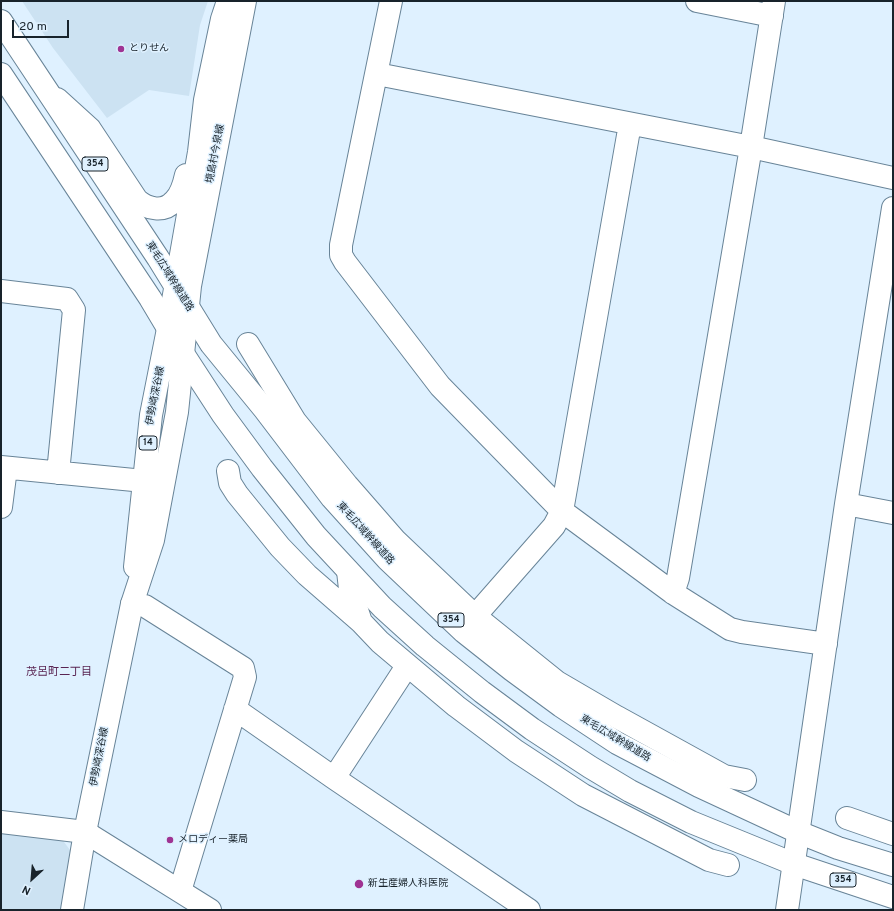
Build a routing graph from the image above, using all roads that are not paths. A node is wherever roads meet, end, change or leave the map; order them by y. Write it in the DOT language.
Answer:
graph roads {
  1 [pos="228,1"];
  2 [pos="245,1"];
  3 [pos="391,1"];
  4 [pos="697,1"];
  5 [pos="773,8"];
  6 [pos="1,21"];
  7 [pos="1,74"];
  8 [pos="377,74"];
  9 [pos="46,89"];
  10 [pos="205,100"];
  11 [pos="630,124"];
  12 [pos="751,147"];
  13 [pos="893,178"];
  14 [pos="893,208"];
  15 [pos="175,285"];
  16 [pos="1,291"];
  17 [pos="189,308"];
  18 [pos="168,329"];
  19 [pos="248,344"];
  20 [pos="184,355"];
  21 [pos="265,410"];
  22 [pos="295,421"];
  23 [pos="3,467"];
  24 [pos="228,471"];
  25 [pos="58,473"];
  26 [pos="144,481"];
  27 [pos="846,504"];
  28 [pos="1,507"];
  29 [pos="562,511"];
  30 [pos="893,513"];
  31 [pos="348,571"];
  32 [pos="673,593"];
  33 [pos="132,604"];
  34 [pos="475,616"];
  35 [pos="361,622"];
  36 [pos="826,644"];
  37 [pos="407,666"];
  38 [pos="557,682"];
  39 [pos="561,706"];
  40 [pos="235,709"];
  41 [pos="334,778"];
  42 [pos="745,780"];
  43 [pos="846,818"];
  44 [pos="1,822"];
  45 [pos="691,822"];
  46 [pos="641,826"];
  47 [pos="85,832"];
  48 [pos="798,832"];
  49 [pos="893,834"];
  50 [pos="794,864"];
  51 [pos="728,865"];
  52 [pos="893,865"];
  53 [pos="180,891"];
  54 [pos="893,897"];
  55 [pos="72,910"];
  56 [pos="210,910"];
  57 [pos="529,910"];
  58 [pos="787,910"];
  1 -- 10 [label="main road, 境島村今泉線"];
  2 -- 17 [label="main road, 境島村今泉線"];
  3 -- 8 [label="main road"];
  4 -- 5 [label="main road"];
  5 -- 12 [label="main road"];
  6 -- 9 [label="main road, 東毛広域幹線道路 / 354"];
  7 -- 18 [label="main road, 354"];
  8 -- 11 [label="main road"];
  8 -- 29 [label="main road"];
  9 -- 10 [label="main road"];
  9 -- 15 [label="main road, 東毛広域幹線道路 / 354"];
  10 -- 15 [label="main road, 境島村今泉線"];
  11 -- 12 [label="main road"];
  11 -- 29 [label="main road"];
  12 -- 13 [label="main road"];
  12 -- 32 [label="main road"];
  14 -- 27 [label="main road"];
  15 -- 17 [label="main road, 東毛広域幹線道路 / 354"];
  15 -- 18 [label="main road, 伊勢崎深谷線 / 14"];
  16 -- 25 [label="main road"];
  17 -- 20 [label="main road, 伊勢崎深谷線 / 14"];
  17 -- 21 [label="main road, 東毛広域幹線道路 / 354"];
  18 -- 20 [label="main road, 354"];
  18 -- 26 [label="main road, 伊勢崎深谷線 / 14"];
  19 -- 22 [label="main road"];
  20 -- 31 [label="main road, 354"];
  20 -- 33 [label="main road, 伊勢崎深谷線 / 14"];
  21 -- 22 [label="main road"];
  21 -- 39 [label="main road, 東毛広域幹線道路 / 354"];
  22 -- 34 [label="main road"];
  23 -- 25 [label="main road"];
  23 -- 28 [label="main road"];
  24 -- 35 [label="main road"];
  25 -- 26 [label="main road"];
  26 -- 33 [label="main road, 伊勢崎深谷線 / 14"];
  27 -- 30 [label="main road"];
  27 -- 36 [label="main road"];
  29 -- 32 [label="main road"];
  29 -- 34 [label="main road"];
  31 -- 35 [label="main road"];
  31 -- 45 [label="main road, 354"];
  32 -- 36 [label="main road"];
  33 -- 40 [label="main road"];
  33 -- 47 [label="main road, 伊勢崎深谷線 / 14"];
  34 -- 38 [label="main road"];
  35 -- 37 [label="main road"];
  36 -- 48 [label="main road"];
  37 -- 41 [label="main road"];
  37 -- 46 [label="main road"];
  38 -- 39 [label="main road"];
  38 -- 42 [label="main road"];
  39 -- 48 [label="main road, 東毛広域幹線道路 / 354"];
  40 -- 41 [label="main road"];
  40 -- 53 [label="main road"];
  41 -- 57 [label="main road"];
  43 -- 49 [label="main road"];
  44 -- 47 [label="main road"];
  45 -- 46 [label="main road"];
  45 -- 50 [label="main road, 354"];
  46 -- 51 [label="main road"];
  47 -- 53 [label="main road"];
  47 -- 55 [label="main road, 伊勢崎深谷線 / 14"];
  48 -- 50 [label="main road"];
  48 -- 52 [label="main road, 東毛広域幹線道路 / 354"];
  50 -- 54 [label="main road, 354"];
  50 -- 58 [label="main road"];
  53 -- 56 [label="main road"];
}
